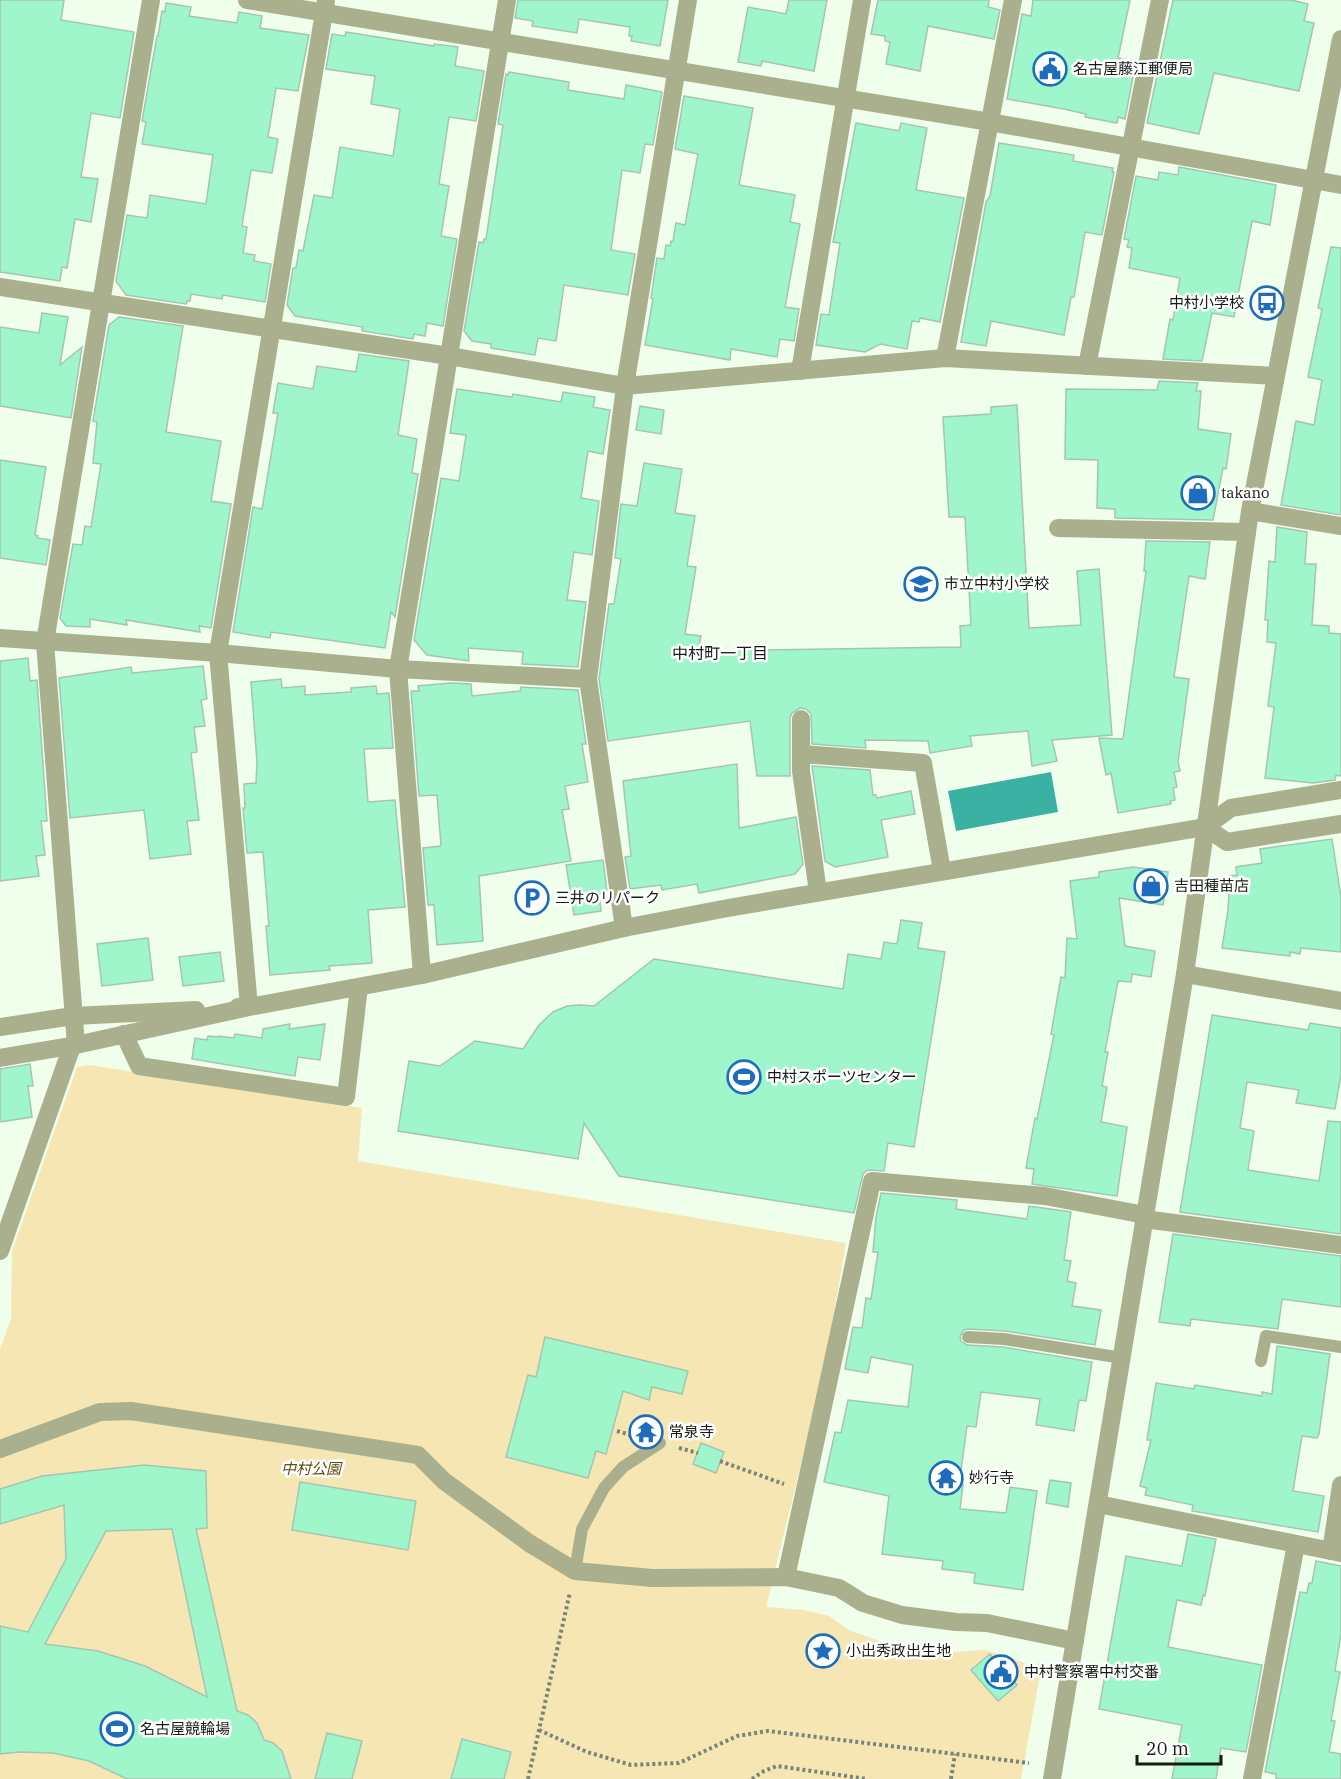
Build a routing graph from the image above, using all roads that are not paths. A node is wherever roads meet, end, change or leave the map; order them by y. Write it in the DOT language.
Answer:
graph roads {
  1 [pos="151,0"];
  2 [pos="247,0"];
  3 [pos="507,0"];
  4 [pos="688,0"];
  5 [pos="862,0"];
  6 [pos="1013,0"];
  7 [pos="1160,0"];
  8 [pos="325,6"];
  9 [pos="1341,39"];
  10 [pos="501,42"];
  11 [pos="677,71"];
  12 [pos="845,98"];
  13 [pos="990,122"];
  14 [pos="1131,148"];
  15 [pos="1313,179"];
  16 [pos="1341,184"];
  17 [pos="0,287"];
  18 [pos="100,303"];
  19 [pos="273,329"];
  20 [pos="449,356"];
  21 [pos="945,358"];
  22 [pos="1087,366"];
  23 [pos="800,371"];
  24 [pos="1275,376"];
  25 [pos="625,386"];
  26 [pos="1250,511"];
  27 [pos="1341,526"];
  28 [pos="1058,528"];
  29 [pos="1247,532"];
  30 [pos="0,638"];
  31 [pos="45,642"];
  32 [pos="218,653"];
  33 [pos="398,669"];
  34 [pos="588,679"];
  35 [pos="801,719"];
  36 [pos="801,754"];
  37 [pos="1341,790"];
  38 [pos="1341,824"];
  39 [pos="1205,827"];
  40 [pos="942,872"];
  41 [pos="818,892"];
  42 [pos="624,928"];
  43 [pos="1185,974"];
  44 [pos="422,975"];
  45 [pos="360,987"];
  46 [pos="1341,1001"];
  47 [pos="249,1007"];
  48 [pos="73,1016"];
  49 [pos="0,1027"];
  50 [pos="124,1034"];
  51 [pos="74,1046"];
  52 [pos="0,1058"];
  53 [pos="1145,1217"];
  54 [pos="1341,1245"];
  55 [pos="0,1251"];
  56 [pos="968,1337"];
  57 [pos="1341,1347"];
  58 [pos="1122,1358"];
  59 [pos="1261,1360"];
  60 [pos="660,1443"];
  61 [pos="0,1449"];
  62 [pos="1341,1485"];
  63 [pos="1098,1504"];
  64 [pos="1296,1544"];
  65 [pos="1336,1552"];
  66 [pos="575,1571"];
  67 [pos="786,1577"];
  68 [pos="1075,1641"];
  69 [pos="1052,1779"];
  70 [pos="1252,1779"];
  1 -- 18 [label="street"];
  2 -- 8 [label="street"];
  3 -- 10 [label="street"];
  4 -- 11 [label="street"];
  5 -- 12 [label="street"];
  6 -- 13 [label="street"];
  7 -- 14 [label="street"];
  8 -- 10 [label="street"];
  8 -- 19 [label="street"];
  9 -- 15 [label="street"];
  10 -- 11 [label="street"];
  10 -- 20 [label="street"];
  11 -- 12 [label="street"];
  11 -- 25 [label="street"];
  12 -- 13 [label="street"];
  12 -- 23 [label="street"];
  13 -- 14 [label="street"];
  13 -- 21 [label="street"];
  14 -- 15 [label="street"];
  14 -- 22 [label="street"];
  15 -- 16 [label="street"];
  15 -- 24 [label="street"];
  17 -- 18 [label="street"];
  18 -- 19 [label="street"];
  18 -- 31 [label="street"];
  19 -- 20 [label="street"];
  19 -- 32 [label="street"];
  20 -- 25 [label="street"];
  20 -- 33 [label="street"];
  21 -- 22 [label="street"];
  21 -- 23 [label="street"];
  22 -- 24 [label="street"];
  23 -- 25 [label="street"];
  24 -- 26 [label="street"];
  25 -- 34 [label="street"];
  26 -- 27 [label="street"];
  26 -- 29 [label="street"];
  28 -- 29 [label="street"];
  29 -- 39 [label="street"];
  30 -- 31 [label="street"];
  31 -- 32 [label="street"];
  31 -- 48 [label="street"];
  32 -- 33 [label="street"];
  32 -- 47 [label="street"];
  33 -- 34 [label="street"];
  33 -- 44 [label="street"];
  34 -- 42 [label="street"];
  35 -- 36 [label="street"];
  36 -- 40 [label="street"];
  36 -- 41 [label="street"];
  37 -- 39 [label="street"];
  38 -- 39 [label="street"];
  39 -- 40 [label="street"];
  39 -- 43 [label="street"];
  40 -- 41 [label="street"];
  41 -- 42 [label="street"];
  42 -- 44 [label="street"];
  43 -- 46 [label="street"];
  43 -- 53 [label="street"];
  44 -- 45 [label="street"];
  45 -- 47 [label="street"];
  45 -- 50 [label="street"];
  47 -- 48 [label="street"];
  47 -- 50 [label="street"];
  48 -- 49 [label="street"];
  48 -- 51 [label="street"];
  50 -- 51 [label="street"];
  51 -- 52 [label="street"];
  51 -- 55 [label="street"];
  53 -- 54 [label="street"];
  53 -- 58 [label="street"];
  53 -- 67 [label="street"];
  56 -- 58 [label="lane"];
  57 -- 59 [label="lane"];
  58 -- 63 [label="street"];
  60 -- 66 [label="lane"];
  61 -- 66 [label="street"];
  62 -- 65 [label="street"];
  63 -- 64 [label="street"];
  63 -- 68 [label="street"];
  64 -- 65 [label="street"];
  64 -- 70 [label="street"];
  66 -- 67 [label="street"];
  67 -- 68 [label="street"];
  68 -- 69 [label="street"];
}
